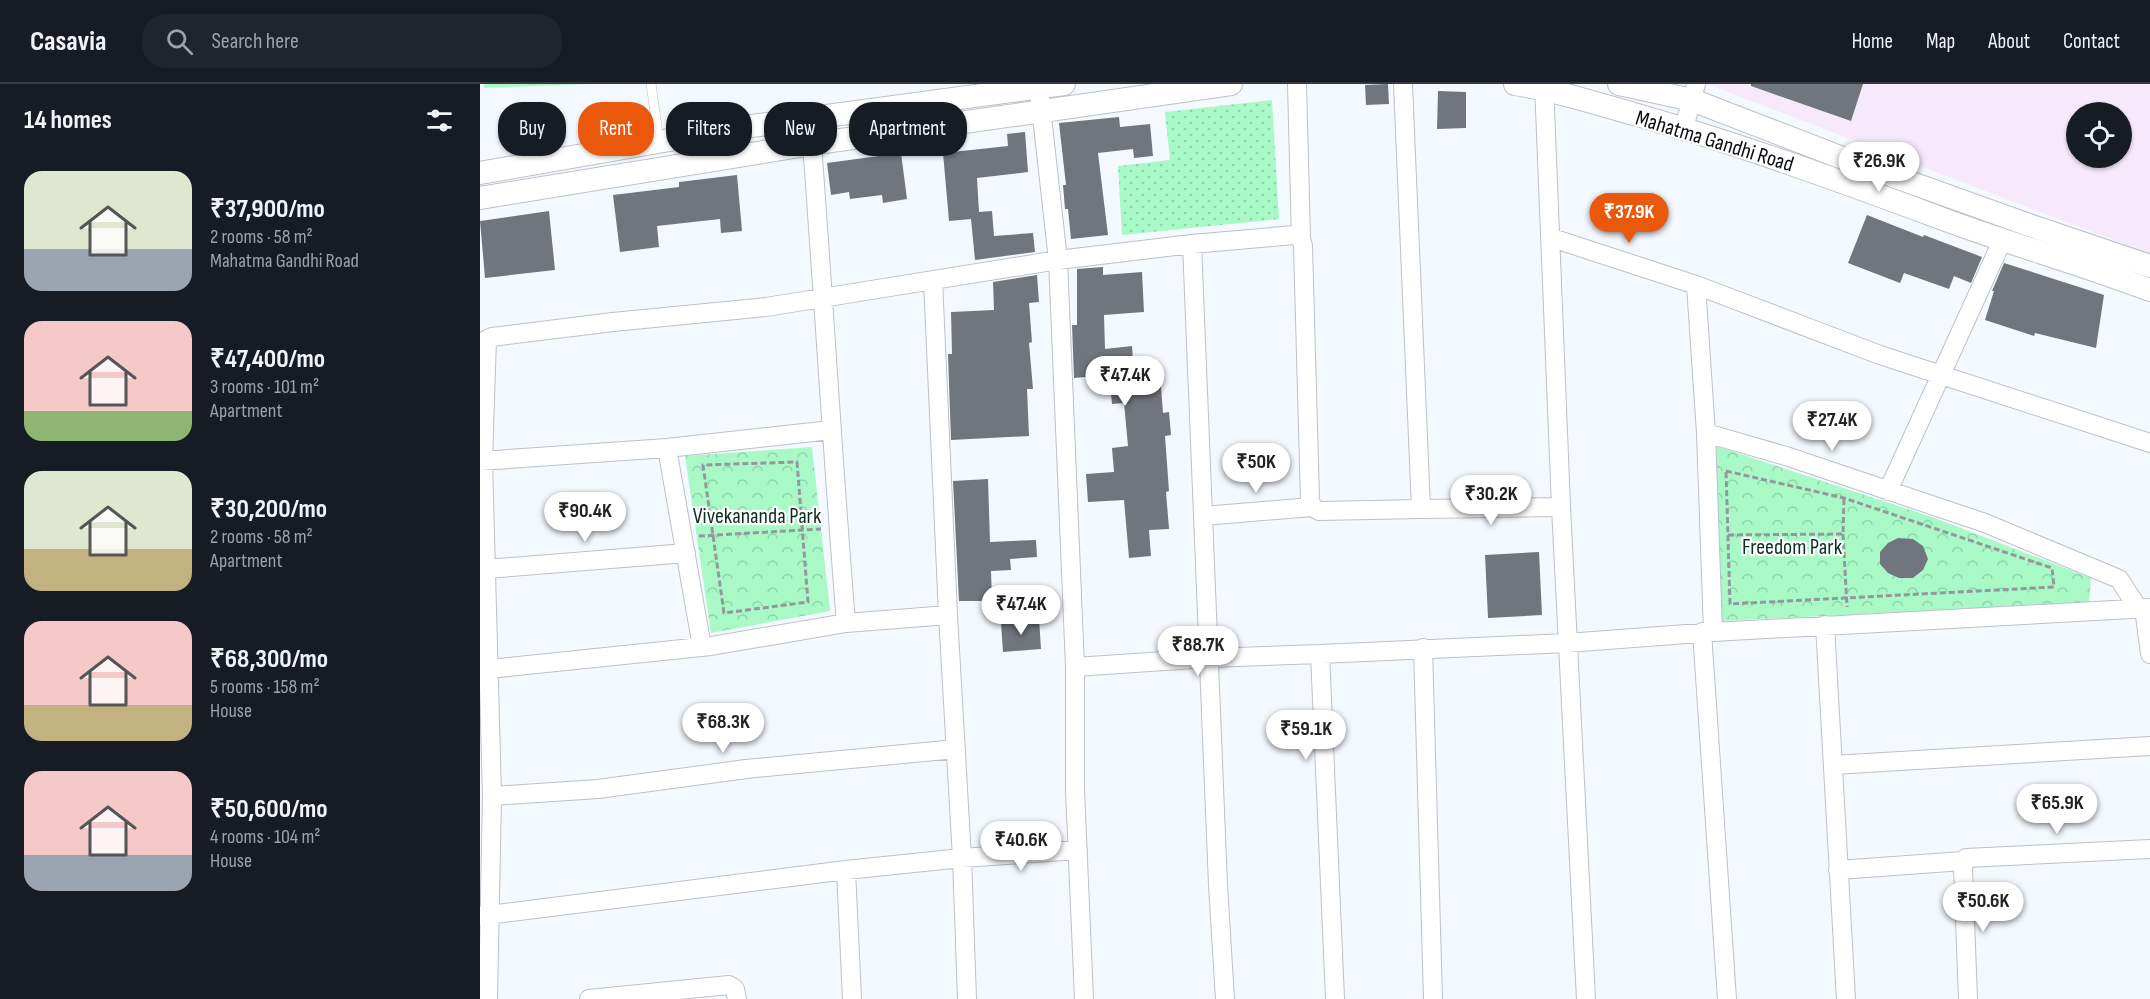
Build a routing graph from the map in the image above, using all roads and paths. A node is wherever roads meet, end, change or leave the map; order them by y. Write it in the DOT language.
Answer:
graph roads {
  1 [pos="651,84"];
  2 [pos="1064,84"];
  3 [pos="1231,84"];
  4 [pos="1297,84"];
  5 [pos="1403,84"];
  6 [pos="1515,84"];
  7 [pos="1619,84"];
  8 [pos="1544,86"];
  9 [pos="1039,87"];
  10 [pos="1694,92"];
  11 [pos="1042,110"];
  12 [pos="752,126"];
  13 [pos="1684,128"];
  14 [pos="666,140"];
  15 [pos="837,140"];
  16 [pos="659,142"];
  17 [pos="764,151"];
  18 [pos="683,156"];
  19 [pos="813,156"];
  20 [pos="683,164"];
  21 [pos="480,173"];
  22 [pos="480,198"];
  23 [pos="1301,238"];
  24 [pos="1552,238"];
  25 [pos="2002,241"];
  26 [pos="1191,244"];
  27 [pos="1058,260"];
  28 [pos="2150,266"];
  29 [pos="933,280"];
  30 [pos="1696,285"];
  31 [pos="2150,290"];
  32 [pos="824,298"];
  33 [pos="1941,375"];
  34 [pos="831,430"];
  35 [pos="1706,433"];
  36 [pos="2150,443"];
  37 [pos="667,448"];
  38 [pos="482,461"];
  39 [pos="1888,490"];
  40 [pos="1844,498"];
  41 [pos="1312,507"];
  42 [pos="1561,507"];
  43 [pos="1421,509"];
  44 [pos="1203,516"];
  45 [pos="838,528"];
  46 [pos="804,531"];
  47 [pos="1843,534"];
  48 [pos="713,535"];
  49 [pos="1728,535"];
  50 [pos="685,545"];
  51 [pos="487,569"];
  52 [pos="1846,598"];
  53 [pos="2144,608"];
  54 [pos="948,615"];
  55 [pos="846,623"];
  56 [pos="1847,624"];
  57 [pos="1825,626"];
  58 [pos="1708,632"];
  59 [pos="1567,643"];
  60 [pos="702,647"];
  61 [pos="1424,648"];
  62 [pos="1320,654"];
  63 [pos="2150,654"];
  64 [pos="1209,658"];
  65 [pos="1075,667"];
  66 [pos="489,669"];
  67 [pos="2150,746"];
  68 [pos="956,749"];
  69 [pos="1833,765"];
  70 [pos="492,796"];
  71 [pos="2150,849"];
  72 [pos="1078,850"];
  73 [pos="962,858"];
  74 [pos="1963,861"];
  75 [pos="846,870"];
  76 [pos="1838,870"];
  77 [pos="485,915"];
  78 [pos="616,998"];
  79 [pos="488,999"];
  80 [pos="589,999"];
  81 [pos="737,999"];
  82 [pos="852,999"];
  83 [pos="967,999"];
  84 [pos="1084,999"];
  85 [pos="1225,999"];
  86 [pos="1335,999"];
  87 [pos="1433,999"];
  88 [pos="1586,999"];
  89 [pos="1727,999"];
  90 [pos="1846,999"];
  91 [pos="1968,999"];
  1 -- 16 [label="lane"];
  2 -- 9 [label="street"];
  3 -- 11 [label="street"];
  4 -- 23 [label="street"];
  5 -- 43 [label="street"];
  6 -- 8 [label="street, Mahatma Gandhi Road"];
  7 -- 10 [label="street, Mahatma Gandhi Road"];
  8 -- 13 [label="street, Mahatma Gandhi Road"];
  8 -- 24 [label="street"];
  9 -- 11 [label="street"];
  9 -- 12 [label="street"];
  10 -- 13 [label="street"];
  10 -- 28 [label="street, Mahatma Gandhi Road"];
  11 -- 15 [label="street"];
  11 -- 27 [label="street"];
  13 -- 25 [label="street, Mahatma Gandhi Road"];
  14 -- 16 [label="street"];
  16 -- 21 [label="street"];
  17 -- 20 [label="street"];
  18 -- 20 [label="street"];
  19 -- 32 [label="street"];
  20 -- 22 [label="street"];
  23 -- 26 [label="street"];
  23 -- 41 [label="street"];
  24 -- 30 [label="street"];
  24 -- 42 [label="street"];
  25 -- 31 [label="street, Mahatma Gandhi Road"];
  25 -- 33 [label="street"];
  26 -- 27 [label="street"];
  26 -- 44 [label="street"];
  27 -- 29 [label="street"];
  27 -- 65 [label="street"];
  29 -- 32 [label="street"];
  29 -- 54 [label="street"];
  30 -- 33 [label="street"];
  30 -- 35 [label="street"];
  32 -- 34 [label="street"];
  32 -- 38 [label="street"];
  33 -- 36 [label="street"];
  33 -- 39 [label="street"];
  34 -- 37 [label="street"];
  34 -- 45 [label="street"];
  35 -- 39 [label="street"];
  35 -- 58 [label="street"];
  37 -- 38 [label="street"];
  37 -- 50 [label="street"];
  38 -- 51 [label="street"];
  39 -- 53 [label="street"];
  40 -- 47 [label="path"];
  40 -- 49 [label="path"];
  40 -- 52 [label="path"];
  41 -- 43 [label="street"];
  41 -- 44 [label="street"];
  42 -- 43 [label="street"];
  42 -- 59 [label="street"];
  44 -- 64 [label="street"];
  45 -- 46 [label="path"];
  45 -- 55 [label="street"];
  46 -- 48 [label="path"];
  46 -- 48 [label="path"];
  46 -- 48 [label="path"];
  47 -- 49 [label="path"];
  47 -- 52 [label="path"];
  48 -- 50 [label="path"];
  49 -- 52 [label="path"];
  50 -- 51 [label="street"];
  50 -- 60 [label="street"];
  51 -- 66 [label="street"];
  52 -- 56 [label="path"];
  53 -- 56 [label="street"];
  53 -- 63 [label="street"];
  54 -- 55 [label="street"];
  54 -- 68 [label="street"];
  55 -- 60 [label="street"];
  56 -- 57 [label="street"];
  57 -- 58 [label="street"];
  57 -- 69 [label="street"];
  58 -- 59 [label="street"];
  58 -- 89 [label="street"];
  59 -- 61 [label="street"];
  59 -- 88 [label="street"];
  60 -- 66 [label="street"];
  61 -- 62 [label="street"];
  61 -- 87 [label="street"];
  62 -- 64 [label="street"];
  62 -- 86 [label="street"];
  64 -- 65 [label="street"];
  64 -- 85 [label="street"];
  65 -- 72 [label="street"];
  66 -- 70 [label="street"];
  67 -- 69 [label="street"];
  68 -- 70 [label="street"];
  68 -- 73 [label="street"];
  69 -- 76 [label="street"];
  70 -- 77 [label="street"];
  71 -- 74 [label="street"];
  72 -- 73 [label="street"];
  72 -- 84 [label="street"];
  73 -- 75 [label="street"];
  73 -- 83 [label="street"];
  74 -- 76 [label="street"];
  74 -- 91 [label="street"];
  75 -- 77 [label="street"];
  75 -- 82 [label="street"];
  76 -- 90 [label="street"];
  77 -- 79 [label="street"];
  78 -- 80 [label="street"];
  78 -- 81 [label="street"];
}
